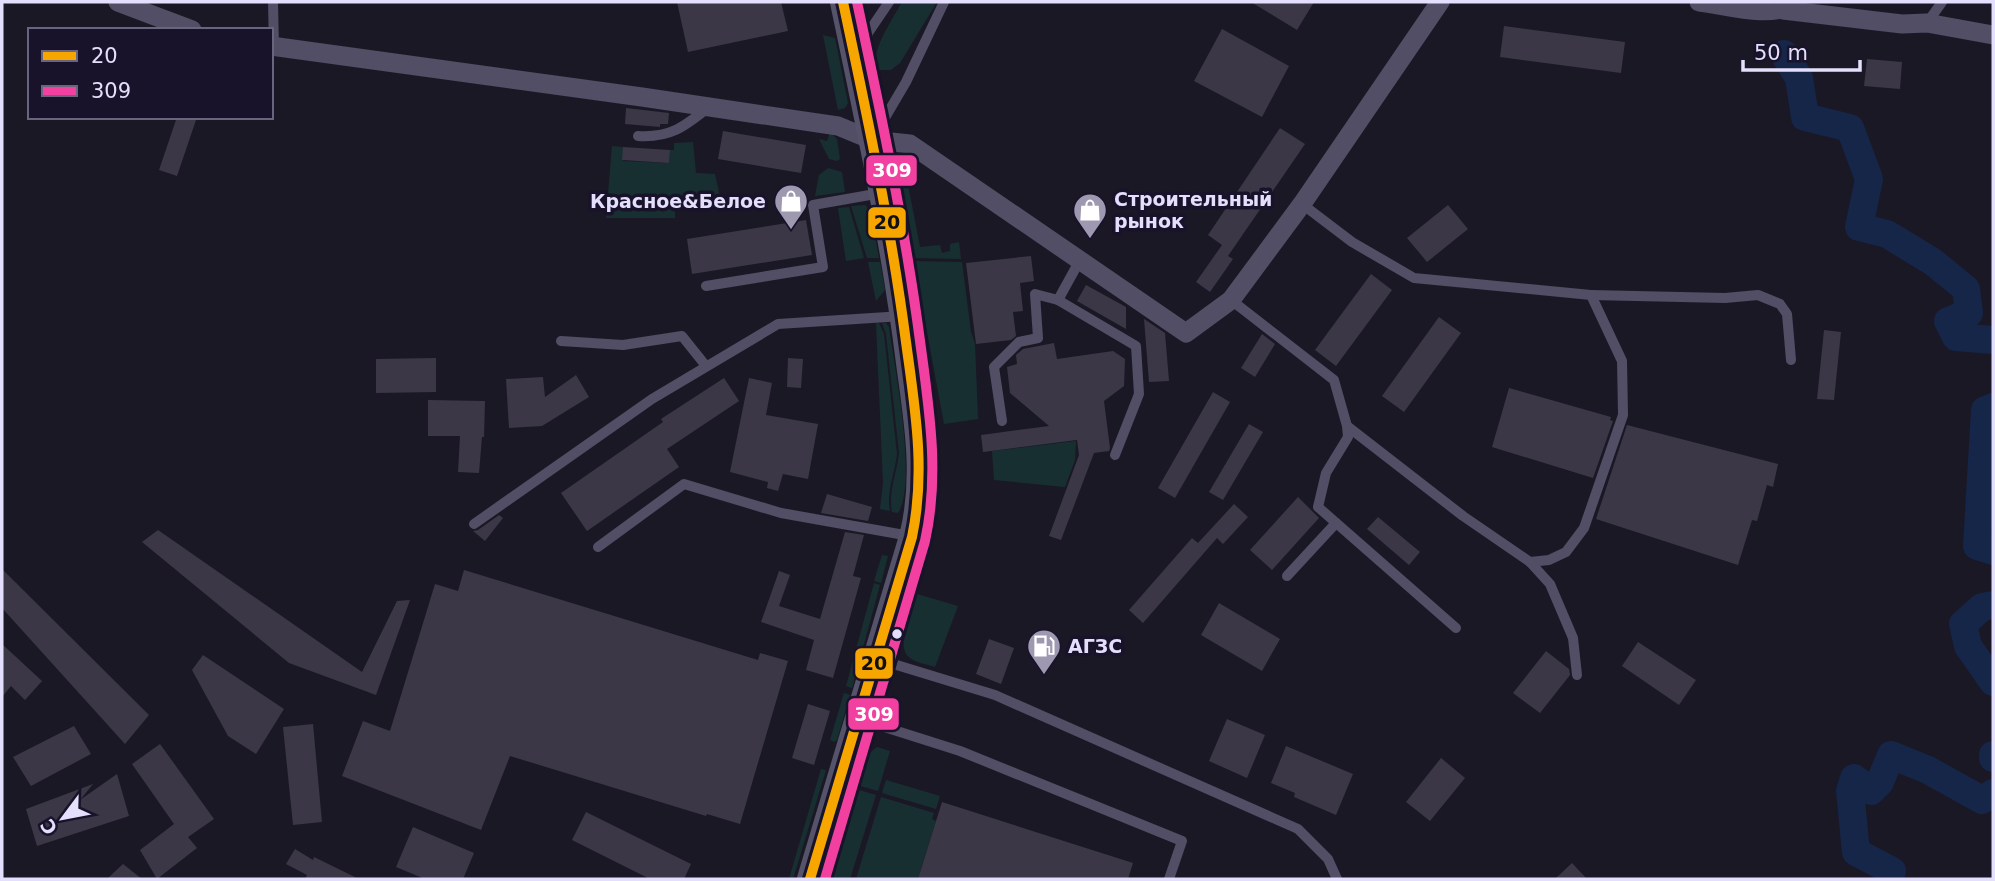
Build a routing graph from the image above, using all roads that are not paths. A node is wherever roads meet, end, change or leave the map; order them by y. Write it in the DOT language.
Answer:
graph roads {
  1 [pos="118,2"];
  2 [pos="273,2"];
  3 [pos="844,2"];
  4 [pos="889,2"];
  5 [pos="944,2"];
  6 [pos="1440,2"];
  7 [pos="1699,2"];
  8 [pos="1942,2"];
  9 [pos="1790,6"];
  10 [pos="1927,23"];
  11 [pos="187,28"];
  12 [pos="1993,35"];
  13 [pos="273,47"];
  14 [pos="859,78"];
  15 [pos="709,107"];
  16 [pos="638,136"];
  17 [pos="872,140"];
  18 [pos="881,193"];
  19 [pos="1302,204"];
  20 [pos="1080,260"];
  21 [pos="706,286"];
  22 [pos="1591,295"];
  23 [pos="1058,300"];
  24 [pos="1231,300"];
  25 [pos="903,316"];
  26 [pos="561,341"];
  27 [pos="1791,360"];
  28 [pos="706,366"];
  29 [pos="1002,421"];
  30 [pos="1347,426"];
  31 [pos="1115,455"];
  32 [pos="1336,523"];
  33 [pos="474,524"];
  34 [pos="912,537"];
  35 [pos="597,547"];
  36 [pos="1530,562"];
  37 [pos="1287,576"];
  38 [pos="1456,628"];
  39 [pos="876,659"];
  40 [pos="1577,675"];
  41 [pos="859,719"];
  42 [pos="810,879"];
  43 [pos="1169,879"];
  44 [pos="1337,879"];
  1 -- 11 [label="street"];
  2 -- 13 [label="lane"];
  3 -- 14 [label="main road"];
  4 -- 14 [label="lane"];
  5 -- 17 [label="lane"];
  6 -- 19 [label="street"];
  7 -- 9 [label="street"];
  8 -- 10 [label="lane"];
  9 -- 10 [label="street"];
  10 -- 12 [label="street"];
  13 -- 15 [label="street"];
  14 -- 17 [label="main road"];
  15 -- 16 [label="lane"];
  15 -- 17 [label="street"];
  17 -- 18 [label="main road"];
  17 -- 20 [label="street"];
  18 -- 21 [label="lane"];
  18 -- 25 [label="main road"];
  19 -- 22 [label="lane"];
  19 -- 24 [label="street"];
  20 -- 23 [label="lane"];
  20 -- 24 [label="street"];
  22 -- 27 [label="lane"];
  22 -- 36 [label="lane"];
  23 -- 29 [label="lane"];
  23 -- 31 [label="lane"];
  24 -- 30 [label="lane"];
  25 -- 28 [label="lane"];
  25 -- 34 [label="main road"];
  26 -- 28 [label="lane"];
  28 -- 33 [label="lane"];
  30 -- 32 [label="lane"];
  30 -- 36 [label="lane"];
  32 -- 37 [label="lane"];
  32 -- 38 [label="lane"];
  34 -- 35 [label="lane"];
  34 -- 39 [label="main road"];
  36 -- 40 [label="lane"];
  39 -- 41 [label="main road"];
  39 -- 44 [label="lane"];
  41 -- 42 [label="main road"];
  41 -- 43 [label="lane"];
}
